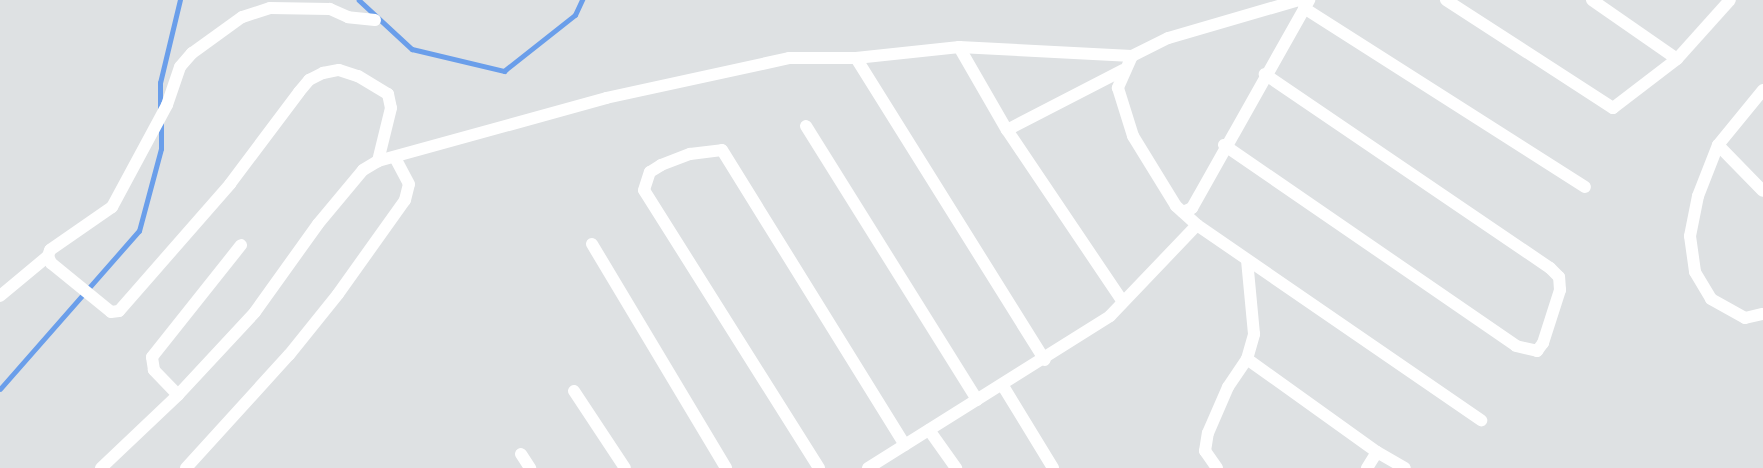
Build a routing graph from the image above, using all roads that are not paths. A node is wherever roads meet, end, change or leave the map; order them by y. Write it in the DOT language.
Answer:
graph roads {
  1 [pos="1446,0"];
  2 [pos="1592,0"];
  3 [pos="1730,0"];
  4 [pos="1304,3"];
  5 [pos="375,20"];
  6 [pos="959,47"];
  7 [pos="1132,56"];
  8 [pos="856,58"];
  9 [pos="1677,59"];
  10 [pos="1124,70"];
  11 [pos="1265,74"];
  12 [pos="1763,90"];
  13 [pos="806,126"];
  14 [pos="1007,130"];
  15 [pos="1224,145"];
  16 [pos="1718,145"];
  17 [pos="395,158"];
  18 [pos="378,161"];
  19 [pos="1585,187"];
  20 [pos="1763,190"];
  21 [pos="1183,212"];
  22 [pos="1197,225"];
  23 [pos="592,244"];
  24 [pos="241,245"];
  25 [pos="49,259"];
  26 [pos="1247,260"];
  27 [pos="0,296"];
  28 [pos="1123,302"];
  29 [pos="1763,314"];
  30 [pos="1247,359"];
  31 [pos="1045,360"];
  32 [pos="1004,386"];
  33 [pos="574,391"];
  34 [pos="178,395"];
  35 [pos="977,400"];
  36 [pos="1481,420"];
  37 [pos="930,430"];
  38 [pos="905,445"];
  39 [pos="1377,452"];
  40 [pos="521,454"];
  41 [pos="101,468"];
  42 [pos="186,468"];
  43 [pos="530,468"];
  44 [pos="625,468"];
  45 [pos="726,468"];
  46 [pos="819,468"];
  47 [pos="868,468"];
  48 [pos="956,468"];
  49 [pos="1053,468"];
  50 [pos="1217,468"];
  51 [pos="1367,468"];
  52 [pos="1405,468"];
  1 -- 9 [label="street"];
  2 -- 9 [label="street"];
  3 -- 9 [label="street"];
  4 -- 7 [label="street"];
  4 -- 11 [label="street"];
  4 -- 19 [label="street"];
  5 -- 25 [label="street"];
  6 -- 7 [label="street"];
  6 -- 8 [label="street"];
  6 -- 14 [label="street"];
  7 -- 10 [label="street"];
  8 -- 17 [label="street"];
  8 -- 31 [label="street"];
  10 -- 14 [label="street"];
  10 -- 21 [label="street"];
  11 -- 15 [label="street"];
  11 -- 15 [label="street"];
  12 -- 16 [label="street"];
  13 -- 35 [label="street"];
  14 -- 28 [label="street"];
  15 -- 21 [label="street"];
  16 -- 20 [label="street"];
  16 -- 29 [label="street"];
  17 -- 18 [label="street"];
  17 -- 42 [label="street"];
  18 -- 25 [label="street"];
  18 -- 34 [label="street"];
  21 -- 22 [label="street"];
  22 -- 26 [label="street"];
  22 -- 28 [label="street"];
  23 -- 45 [label="street"];
  24 -- 34 [label="street"];
  25 -- 27 [label="street"];
  26 -- 30 [label="street"];
  26 -- 36 [label="street"];
  28 -- 31 [label="street"];
  30 -- 39 [label="street"];
  30 -- 50 [label="street"];
  31 -- 32 [label="street"];
  32 -- 35 [label="street"];
  32 -- 49 [label="street"];
  33 -- 44 [label="street"];
  34 -- 41 [label="street"];
  35 -- 37 [label="street"];
  37 -- 38 [label="street"];
  37 -- 48 [label="street"];
  38 -- 46 [label="street"];
  38 -- 47 [label="street"];
  39 -- 51 [label="street"];
  39 -- 52 [label="street"];
  40 -- 43 [label="street"];
}
